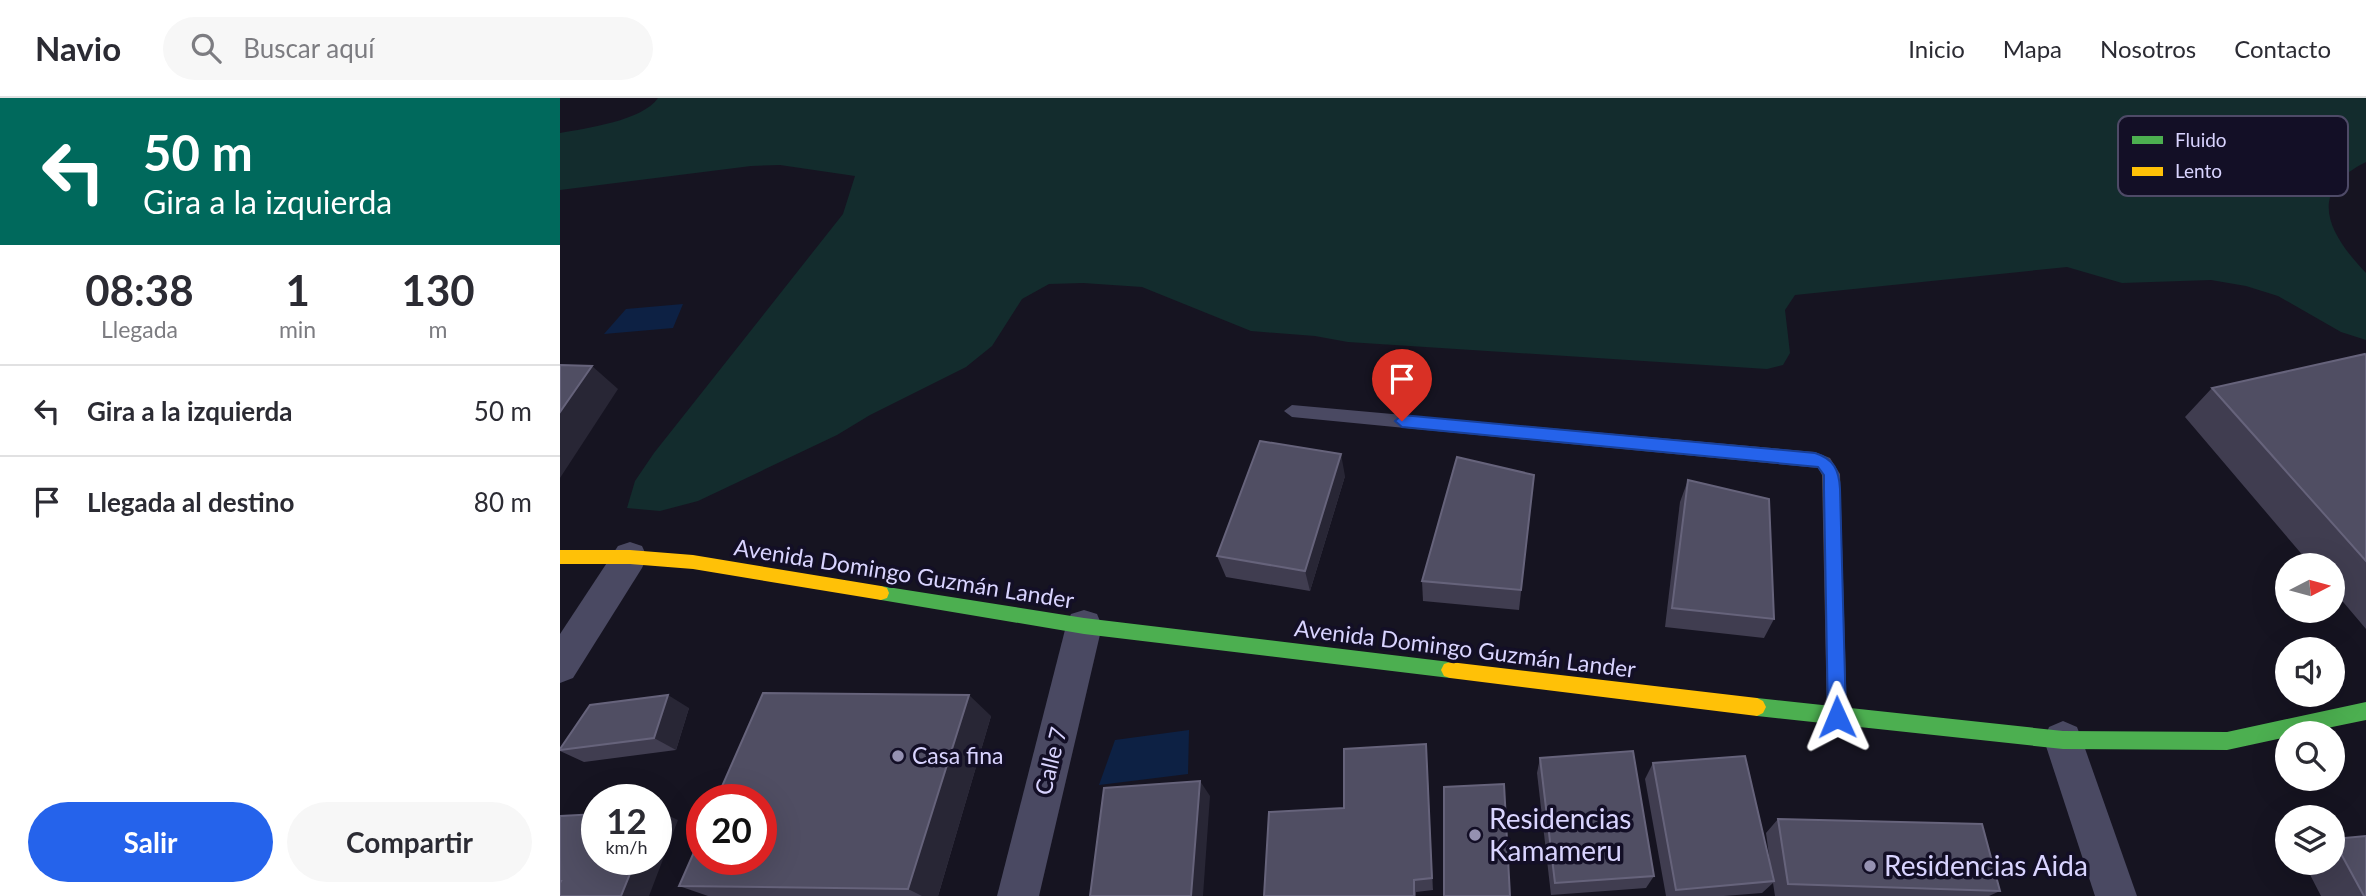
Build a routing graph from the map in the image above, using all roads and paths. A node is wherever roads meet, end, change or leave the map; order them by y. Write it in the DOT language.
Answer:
graph roads {
  1 [pos="1292,411"];
  2 [pos="560,556"];
  3 [pos="629,556"];
  4 [pos="1084,626"];
  5 [pos="560,666"];
  6 [pos="2366,711"];
  7 [pos="1837,717"];
  8 [pos="2063,740"];
  9 [pos="1018,896"];
  10 [pos="2116,896"];
  1 -- 7 [label="lane"];
  2 -- 3 [label="street, Avenida Domingo Guzmán Lander"];
  3 -- 4 [label="street, Avenida Domingo Guzmán Lander"];
  3 -- 5 [label="street"];
  4 -- 7 [label="street, Avenida Domingo Guzmán Lander"];
  4 -- 9 [label="street, Calle 7"];
  6 -- 8 [label="street, Avenida Domingo Guzmán Lander"];
  7 -- 8 [label="street, Avenida Domingo Guzmán Lander"];
  8 -- 10 [label="street"];
}
